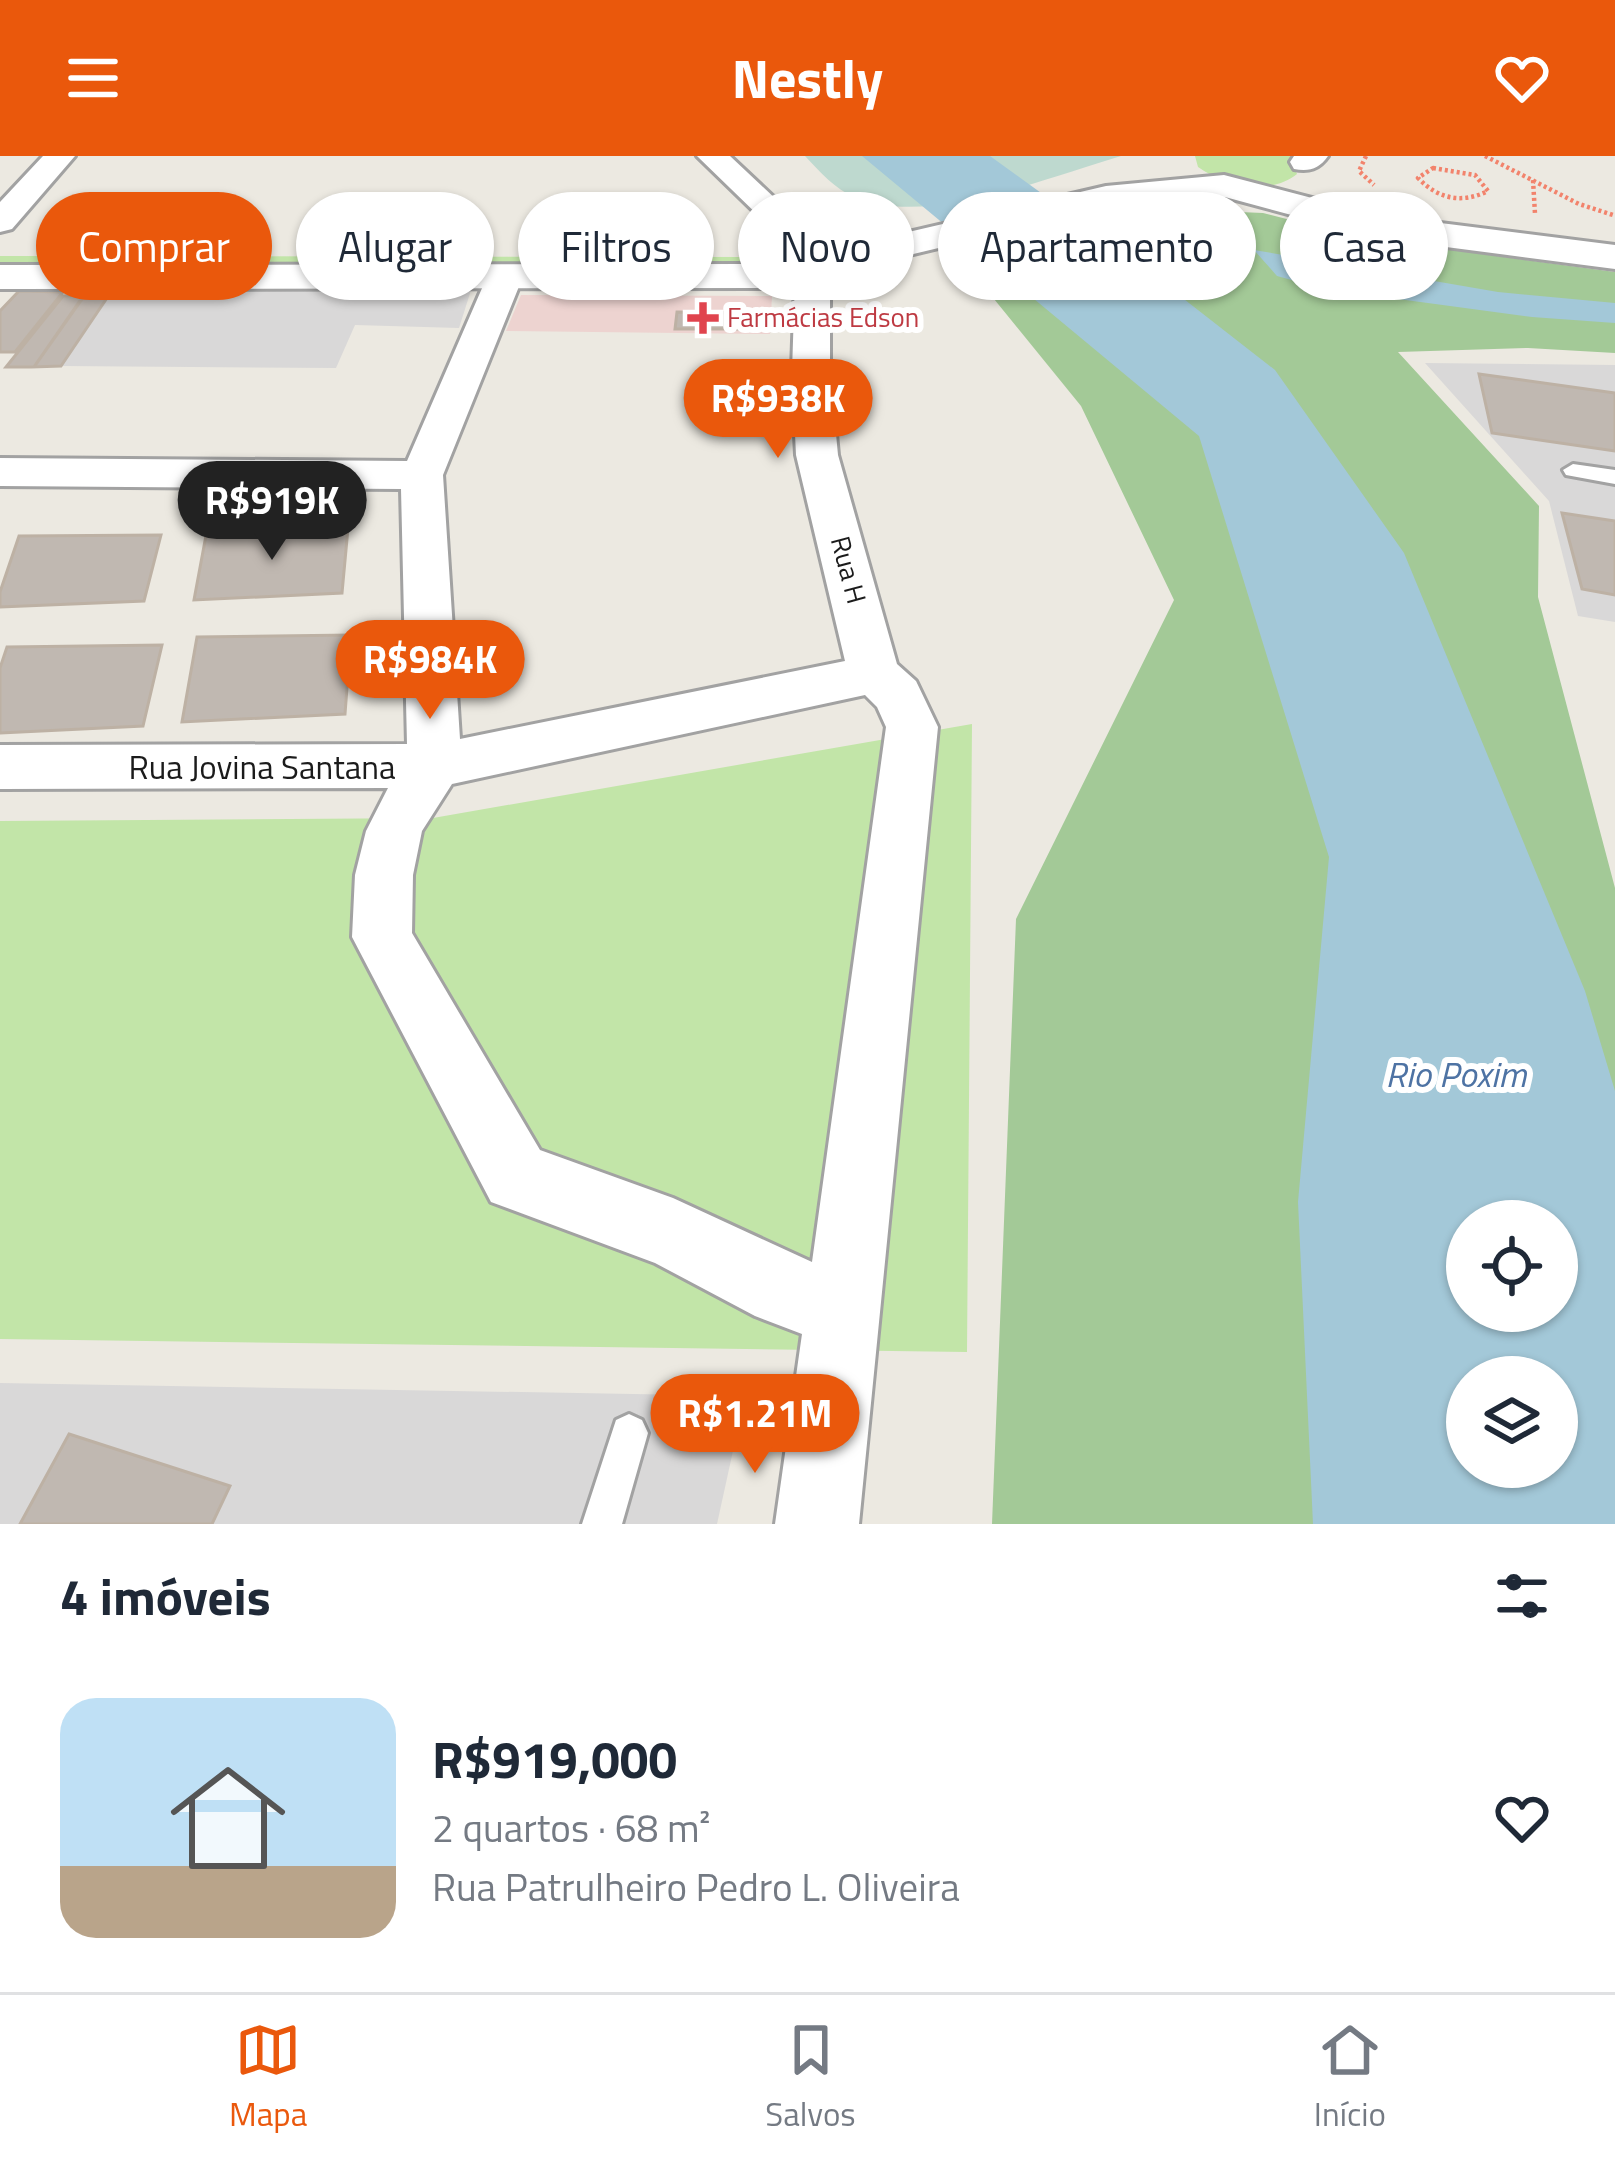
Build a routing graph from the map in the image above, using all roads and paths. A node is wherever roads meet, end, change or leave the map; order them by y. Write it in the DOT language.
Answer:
graph roads {
  1 [pos="60,156"];
  2 [pos="712,156"];
  3 [pos="1181,156"];
  4 [pos="1485,156"];
  5 [pos="1508,156"];
  6 [pos="1306,160"];
  7 [pos="1509,165"];
  8 [pos="1231,187"];
  9 [pos="747,192"];
  10 [pos="1099,192"];
  11 [pos="1478,197"];
  12 [pos="1615,216"];
  13 [pos="0,222"];
  14 [pos="1450,238"];
  15 [pos="0,250"];
  16 [pos="1615,257"];
  17 [pos="738,259"];
  18 [pos="738,275"];
  19 [pos="0,277"];
  20 [pos="504,279"];
  21 [pos="813,300"];
  22 [pos="1574,470"];
  23 [pos="0,472"];
  24 [pos="422,476"];
  25 [pos="1615,477"];
  26 [pos="874,674"];
  27 [pos="435,766"];
  28 [pos="0,767"];
  29 [pos="840,1308"];
  30 [pos="629,1432"];
  31 [pos="813,1504"];
  32 [pos="602,1524"];
  1 -- 13 [label="street"];
  2 -- 9 [label="street"];
  3 -- 8 [label="street"];
  3 -- 10 [label="street"];
  4 -- 7 [label="path"];
  5 -- 7 [label="path"];
  6 -- 8 [label="street"];
  6 -- 14 [label="street"];
  7 -- 12 [label="path"];
  8 -- 10 [label="street"];
  8 -- 14 [label="street"];
  11 -- 11 [label="path"];
  14 -- 16 [label="street"];
  15 -- 17 [label="street"];
  18 -- 20 [label="street"];
  19 -- 20 [label="street"];
  20 -- 24 [label="street"];
  21 -- 26 [label="street, Rua H"];
  22 -- 25 [label="lane"];
  23 -- 24 [label="street"];
  24 -- 27 [label="street"];
  26 -- 27 [label="street, Rua Jovina Santana"];
  26 -- 29 [label="street"];
  27 -- 28 [label="street, Rua Jovina Santana"];
  27 -- 29 [label="street"];
  29 -- 31 [label="street"];
  30 -- 32 [label="lane"];
}
